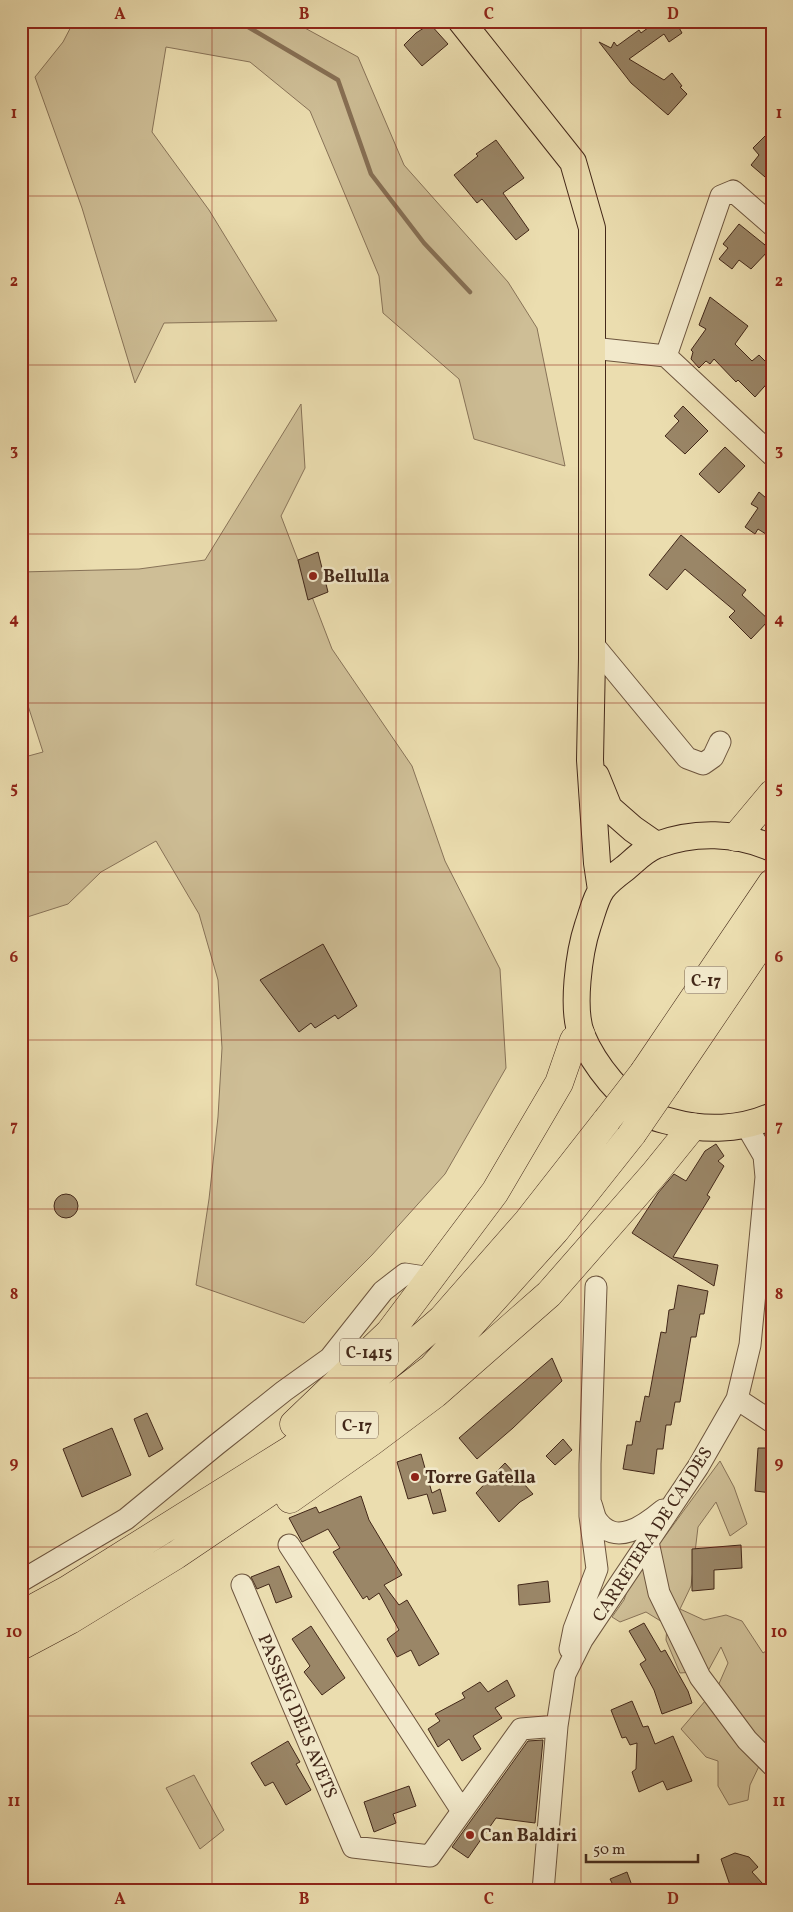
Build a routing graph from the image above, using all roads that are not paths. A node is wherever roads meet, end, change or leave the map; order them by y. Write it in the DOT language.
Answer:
graph roads {
  1 [pos="461,21"];
  2 [pos="772,225"];
  3 [pos="592,348"];
  4 [pos="666,356"];
  5 [pos="772,455"];
  6 [pos="592,643"];
  7 [pos="720,742"];
  8 [pos="590,760"];
  9 [pos="772,794"];
  10 [pos="736,837"];
  11 [pos="656,845"];
  12 [pos="772,848"];
  13 [pos="770,885"];
  14 [pos="601,890"];
  15 [pos="772,928"];
  16 [pos="582,1035"];
  17 [pos="655,1077"];
  18 [pos="772,1116"];
  19 [pos="746,1126"];
  20 [pos="692,1127"];
  21 [pos="772,1157"];
  22 [pos="766,1177"];
  23 [pos="765,1251"];
  24 [pos="430,1278"];
  25 [pos="596,1287"];
  26 [pos="737,1399"];
  27 [pos="772,1422"];
  28 [pos="590,1499"];
  29 [pos="676,1501"];
  30 [pos="648,1542"];
  31 [pos="289,1545"];
  32 [pos="597,1569"];
  33 [pos="624,1578"];
  34 [pos="21,1581"];
  35 [pos="242,1585"];
  36 [pos="67,1590"];
  37 [pos="21,1615"];
  38 [pos="70,1620"];
  39 [pos="21,1646"];
  40 [pos="565,1674"];
  41 [pos="557,1726"];
  42 [pos="772,1765"];
  43 [pos="462,1811"];
  44 [pos="543,1891"];
  1 -- 3 [label="main road"];
  2 -- 4 [label="street"];
  3 -- 4 [label="street"];
  3 -- 6 [label="main road"];
  4 -- 5 [label="street"];
  6 -- 7 [label="street"];
  6 -- 8 [label="main road"];
  8 -- 11 [label="main road"];
  8 -- 14 [label="main road"];
  9 -- 10 [label="highway"];
  10 -- 11 [label="main road"];
  10 -- 12 [label="main road"];
  11 -- 14 [label="main road"];
  13 -- 17 [label="highway, C-17"];
  14 -- 16 [label="main road"];
  15 -- 17 [label="highway, C-17"];
  16 -- 20 [label="main road"];
  16 -- 24 [label="highway, C-1415"];
  17 -- 36 [label="highway, C-17, bridge"];
  17 -- 38 [label="highway, C-17, bridge"];
  18 -- 19 [label="main road"];
  19 -- 20 [label="main road"];
  19 -- 22 [label="street"];
  20 -- 38 [label="highway"];
  21 -- 22 [label="street"];
  22 -- 23 [label="street, CARRETERA DE CALDES"];
  23 -- 26 [label="street, CARRETERA DE CALDES"];
  24 -- 34 [label="street"];
  24 -- 36 [label="highway, C-1415"];
  25 -- 28 [label="street"];
  26 -- 27 [label="street"];
  26 -- 29 [label="street, CARRETERA DE CALDES"];
  28 -- 29 [label="street"];
  28 -- 32 [label="street"];
  29 -- 30 [label="street, CARRETERA DE CALDES"];
  30 -- 33 [label="street, CARRETERA DE CALDES"];
  30 -- 42 [label="street"];
  31 -- 43 [label="street"];
  32 -- 33 [label="street"];
  32 -- 40 [label="street"];
  33 -- 40 [label="street, CARRETERA DE CALDES"];
  35 -- 43 [label="street, PASSEIG DELS AVETS"];
  36 -- 37 [label="highway, C-17"];
  38 -- 39 [label="highway, C-17"];
  40 -- 41 [label="street, CARRETERA DE CALDES"];
  41 -- 43 [label="street"];
  41 -- 44 [label="street, CARRETERA DE CALDES"];
}
